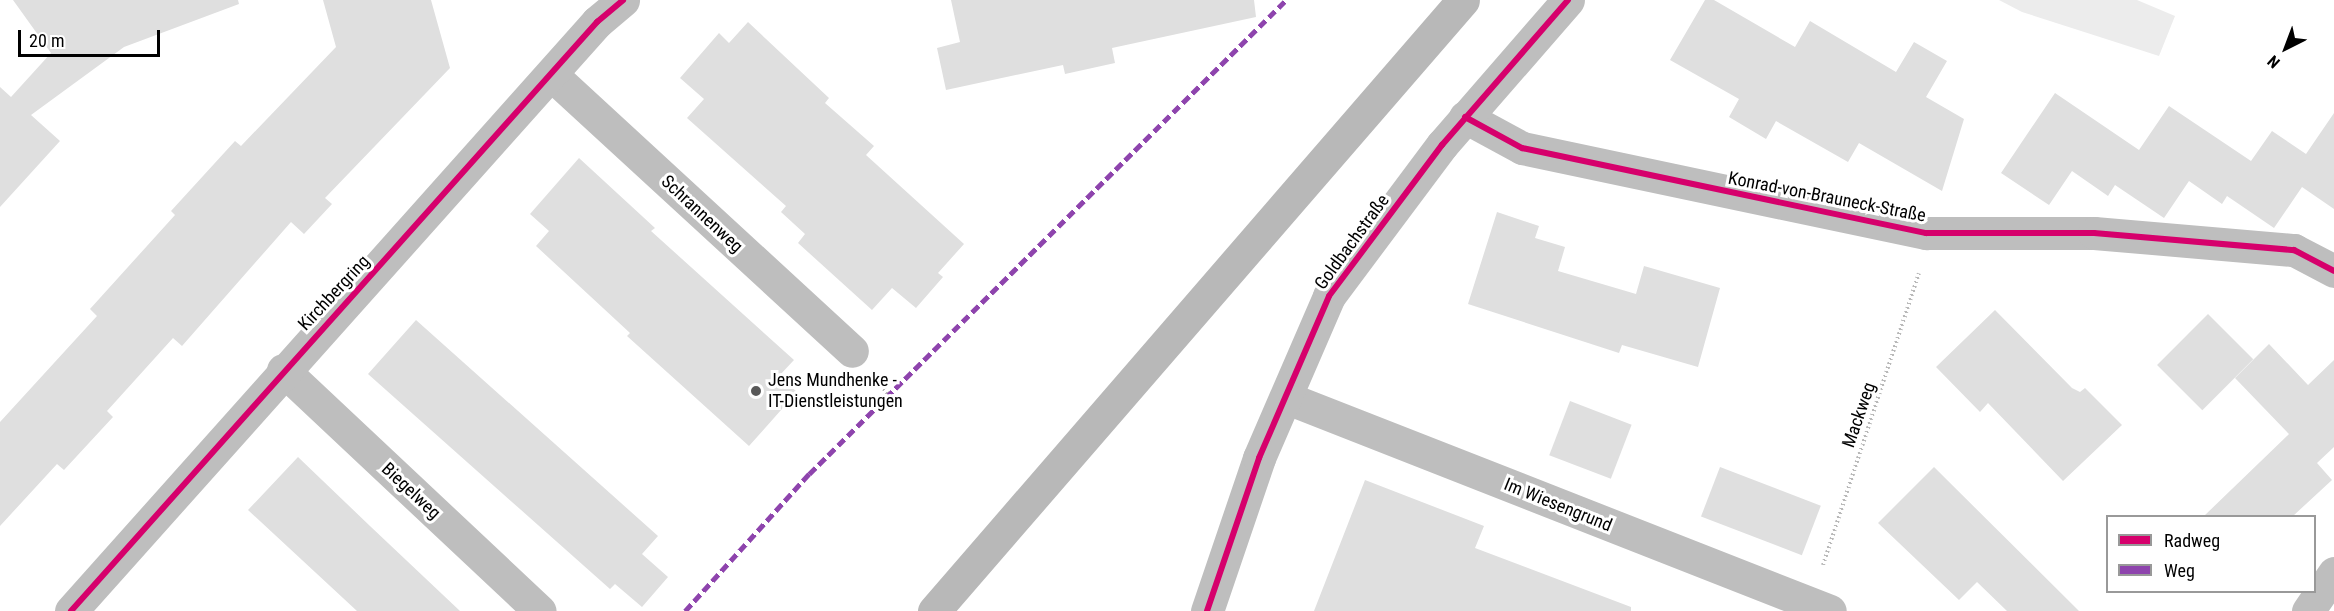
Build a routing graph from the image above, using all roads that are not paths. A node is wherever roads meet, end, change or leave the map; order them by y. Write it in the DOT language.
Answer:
graph roads {
  1 [pos="624,0"];
  2 [pos="1463,0"];
  3 [pos="1568,0"];
  4 [pos="553,76"];
  5 [pos="1465,117"];
  6 [pos="2334,271"];
  7 [pos="852,351"];
  8 [pos="283,370"];
  9 [pos="1287,398"];
  10 [pos="2334,573"];
  11 [pos="1762,599"];
  12 [pos="1820,607"];
  13 [pos="71,611"];
  14 [pos="540,611"];
  15 [pos="934,611"];
  16 [pos="1207,611"];
  17 [pos="2308,611"];
  1 -- 4 [label="street, Kirchbergring"];
  2 -- 15 [label="main road"];
  3 -- 5 [label="street, Goldbachstraße"];
  4 -- 7 [label="street, Schrannenweg"];
  4 -- 8 [label="street, Kirchbergring"];
  5 -- 6 [label="street, Konrad-von-Brauneck-Straße"];
  5 -- 9 [label="street, Goldbachstraße"];
  8 -- 13 [label="street, Kirchbergring"];
  8 -- 14 [label="street, Biegelweg"];
  9 -- 11 [label="street, Im Wiesengrund"];
  9 -- 16 [label="street, Goldbachstraße"];
  10 -- 17 [label="street"];
  11 -- 12 [label="street, Im Wiesengrund"];
}
